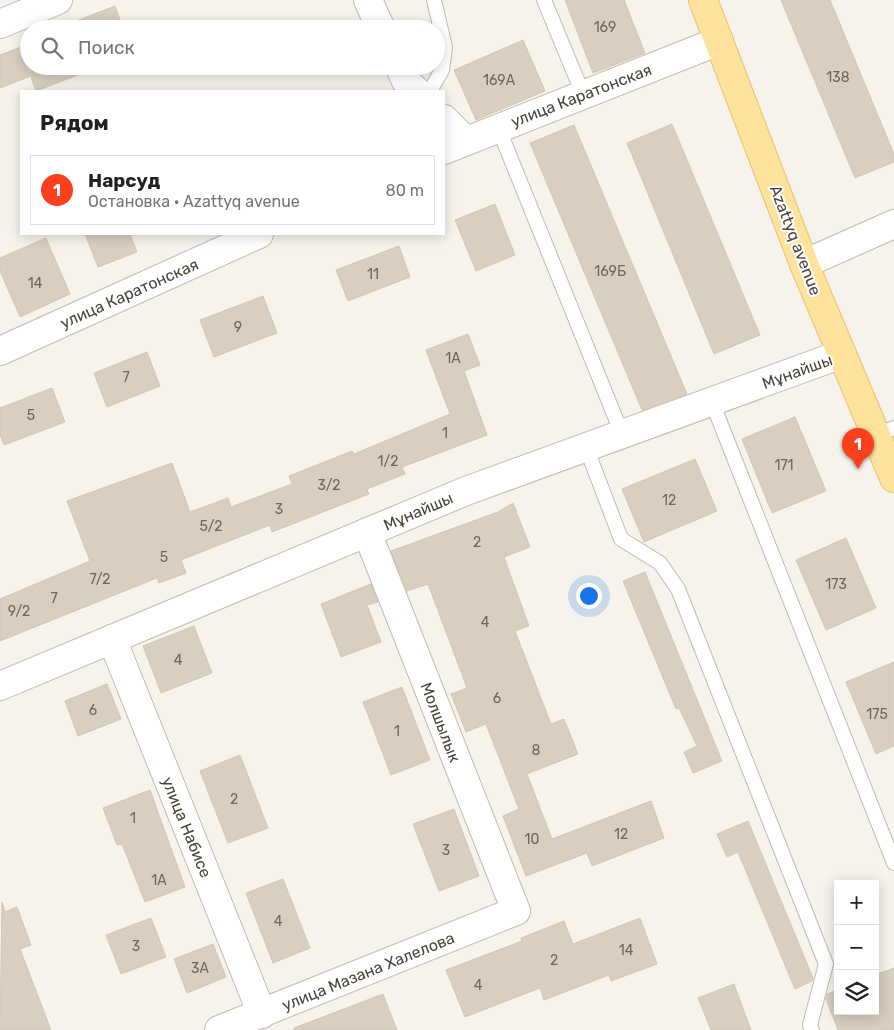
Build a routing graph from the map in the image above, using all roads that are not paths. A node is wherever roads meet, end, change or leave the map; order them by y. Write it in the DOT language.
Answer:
graph roads {
  1 [pos="58,0"];
  2 [pos="368,0"];
  3 [pos="434,0"];
  4 [pos="544,0"];
  5 [pos="703,0"];
  6 [pos="377,20"];
  7 [pos="438,20"];
  8 [pos="0,24"];
  9 [pos="719,41"];
  10 [pos="403,75"];
  11 [pos="439,75"];
  12 [pos="415,90"];
  13 [pos="431,90"];
  14 [pos="583,94"];
  15 [pos="445,122"];
  16 [pos="498,127"];
  17 [pos="454,145"];
  18 [pos="894,224"];
  19 [pos="256,235"];
  20 [pos="804,264"];
  21 [pos="0,351"];
  22 [pos="842,354"];
  23 [pos="712,402"];
  24 [pos="885,432"];
  25 [pos="622,434"];
  26 [pos="586,447"];
  27 [pos="894,478"];
  28 [pos="367,532"];
  29 [pos="112,639"];
  30 [pos="0,686"];
  31 [pos="894,863"];
  32 [pos="516,911"];
  33 [pos="262,1014"];
  34 [pos="220,1030"];
  35 [pos="812,1030"];
  1 -- 8 [label="street"];
  2 -- 6 [label="street"];
  3 -- 7 [label="lane"];
  4 -- 14 [label="lane"];
  5 -- 9 [label="main road, Azattyq avenue"];
  9 -- 14 [label="street, улица Каратонская"];
  9 -- 20 [label="main road, Azattyq avenue"];
  10 -- 12 [label="street"];
  11 -- 13 [label="lane"];
  14 -- 16 [label="street, улица Каратонская"];
  15 -- 17 [label="street"];
  16 -- 17 [label="street, улица Каратонская"];
  16 -- 25 [label="lane"];
  18 -- 20 [label="street"];
  19 -- 21 [label="street, улица Каратонская"];
  20 -- 22 [label="main road, Azattyq avenue"];
  22 -- 23 [label="street, Мұнайшы"];
  22 -- 24 [label="main road, Azattyq avenue"];
  23 -- 25 [label="street, Мұнайшы"];
  23 -- 31 [label="lane"];
  24 -- 27 [label="main road, Azattyq avenue"];
  25 -- 26 [label="street, Мұнайшы"];
  26 -- 28 [label="street, Мұнайшы"];
  26 -- 35 [label="lane"];
  28 -- 29 [label="street, Мұнайшы"];
  28 -- 32 [label="street, Молшылык"];
  29 -- 30 [label="street, Мұнайшы"];
  29 -- 33 [label="street, улица Набисе"];
  32 -- 33 [label="street, улица Мазана Халелова"];
  33 -- 34 [label="street, улица Мазана Халелова"];
}
